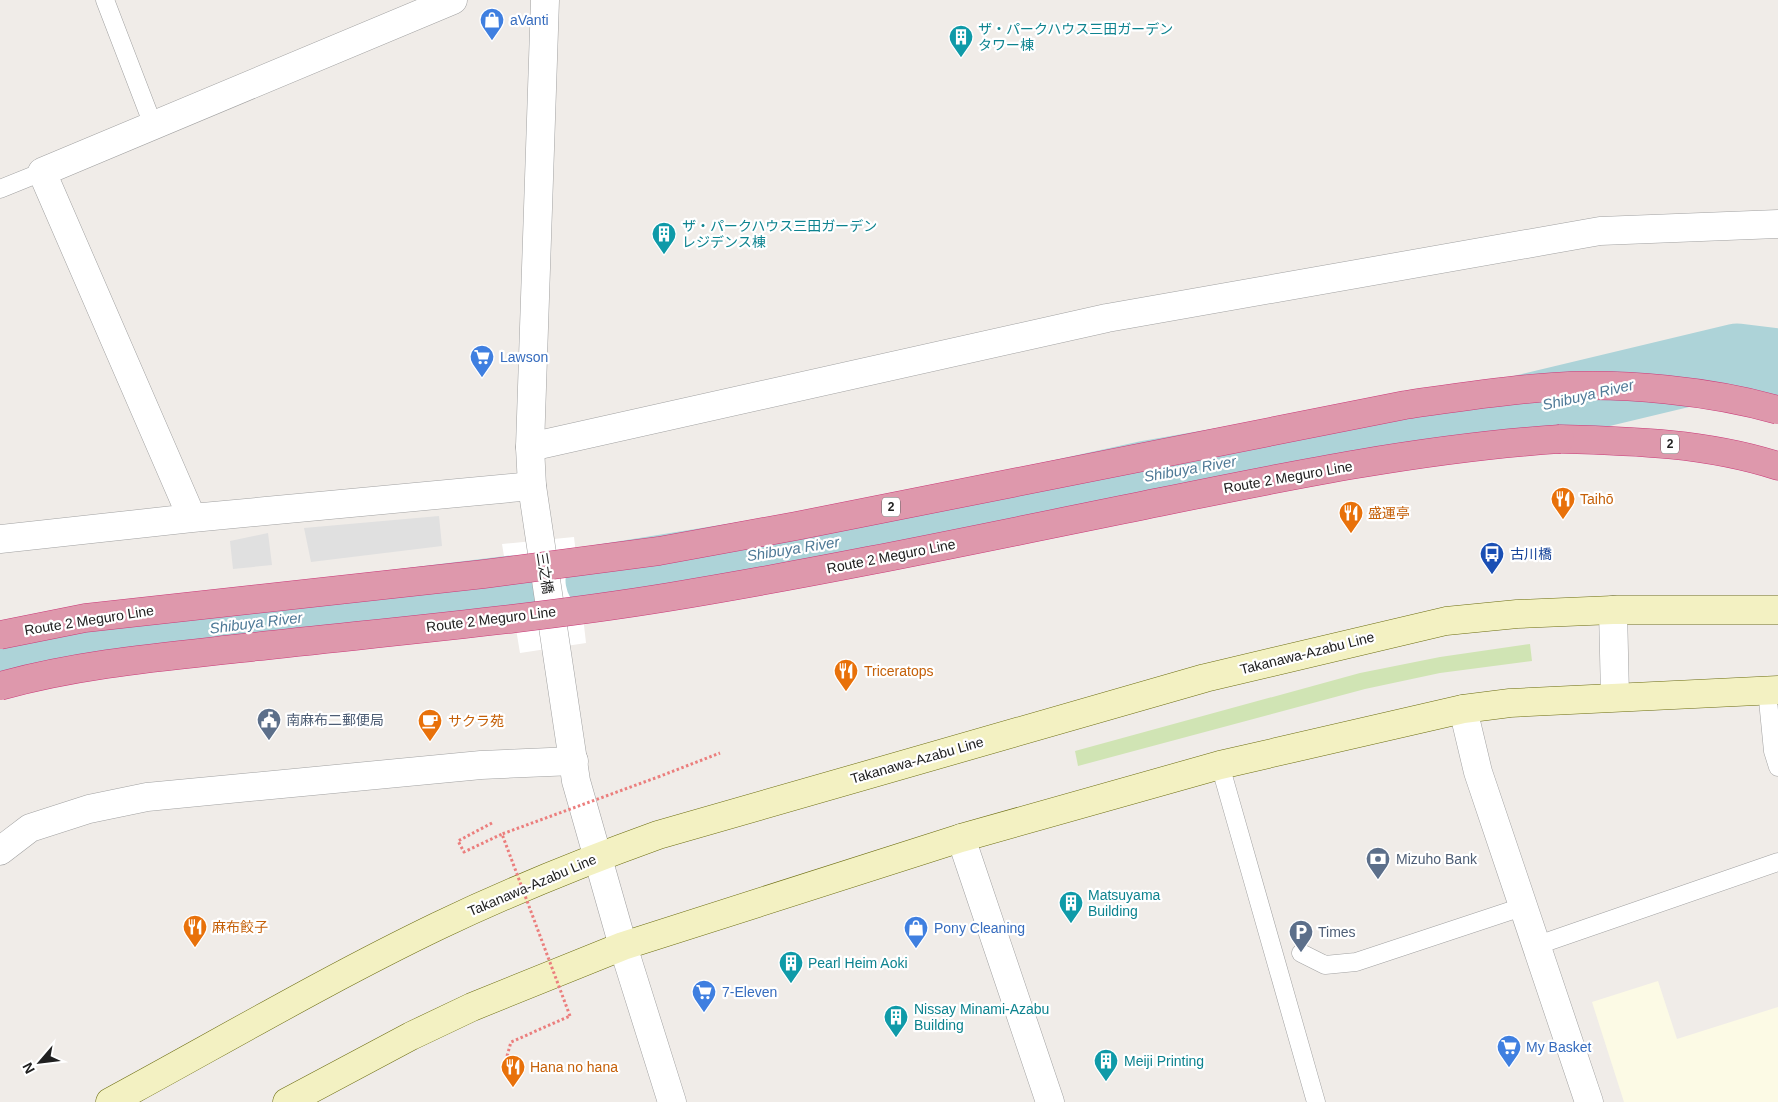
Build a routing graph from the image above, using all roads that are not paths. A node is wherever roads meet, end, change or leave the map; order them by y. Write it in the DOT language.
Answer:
graph roads {
  1 [pos="105,0"];
  2 [pos="453,0"];
  3 [pos="545,0"];
  4 [pos="153,125"];
  5 [pos="42,172"];
  6 [pos="0,189"];
  7 [pos="1778,224"];
  8 [pos="1778,410"];
  9 [pos="530,447"];
  10 [pos="1778,466"];
  11 [pos="532,486"];
  12 [pos="192,518"];
  13 [pos="0,539"];
  14 [pos="1613,610"];
  15 [pos="1778,610"];
  16 [pos="0,635"];
  17 [pos="0,686"];
  18 [pos="1772,690"];
  19 [pos="1615,696"];
  20 [pos="1463,709"];
  21 [pos="574,761"];
  22 [pos="1220,765"];
  23 [pos="1778,766"];
  24 [pos="961,838"];
  25 [pos="0,851"];
  26 [pos="598,856"];
  27 [pos="1778,862"];
  28 [pos="1522,907"];
  29 [pos="623,946"];
  30 [pos="1535,946"];
  31 [pos="1301,953"];
  32 [pos="110,1102"];
  33 [pos="287,1102"];
  34 [pos="672,1102"];
  35 [pos="1050,1102"];
  36 [pos="1316,1102"];
  37 [pos="1589,1102"];
  1 -- 4 [label="lane"];
  2 -- 4 [label="street"];
  3 -- 9 [label="street, 三之橋"];
  4 -- 5 [label="street"];
  5 -- 6 [label="lane"];
  5 -- 12 [label="street"];
  7 -- 9 [label="street"];
  8 -- 16 [label="highway, Route 2 Meguro Line / 2, bridge"];
  9 -- 11 [label="street, 三之橋"];
  10 -- 17 [label="highway, Route 2 Meguro Line / 2, bridge"];
  11 -- 12 [label="street"];
  11 -- 21 [label="street, 三之橋, bridge"];
  12 -- 13 [label="street"];
  14 -- 15 [label="main road, Takanawa-Azabu Line"];
  14 -- 19 [label="street"];
  14 -- 26 [label="main road, Takanawa-Azabu Line"];
  18 -- 19 [label="main road"];
  18 -- 23 [label="lane"];
  19 -- 20 [label="main road"];
  20 -- 22 [label="main road"];
  20 -- 28 [label="street"];
  21 -- 25 [label="street"];
  21 -- 26 [label="street, 三之橋"];
  22 -- 24 [label="main road"];
  22 -- 36 [label="lane"];
  24 -- 29 [label="main road"];
  24 -- 35 [label="street"];
  26 -- 29 [label="street, 三之橋"];
  26 -- 32 [label="main road, Takanawa-Azabu Line"];
  27 -- 30 [label="lane"];
  28 -- 30 [label="street"];
  28 -- 31 [label="lane"];
  29 -- 33 [label="main road"];
  29 -- 34 [label="street, 三之橋"];
  30 -- 37 [label="street"];
}
